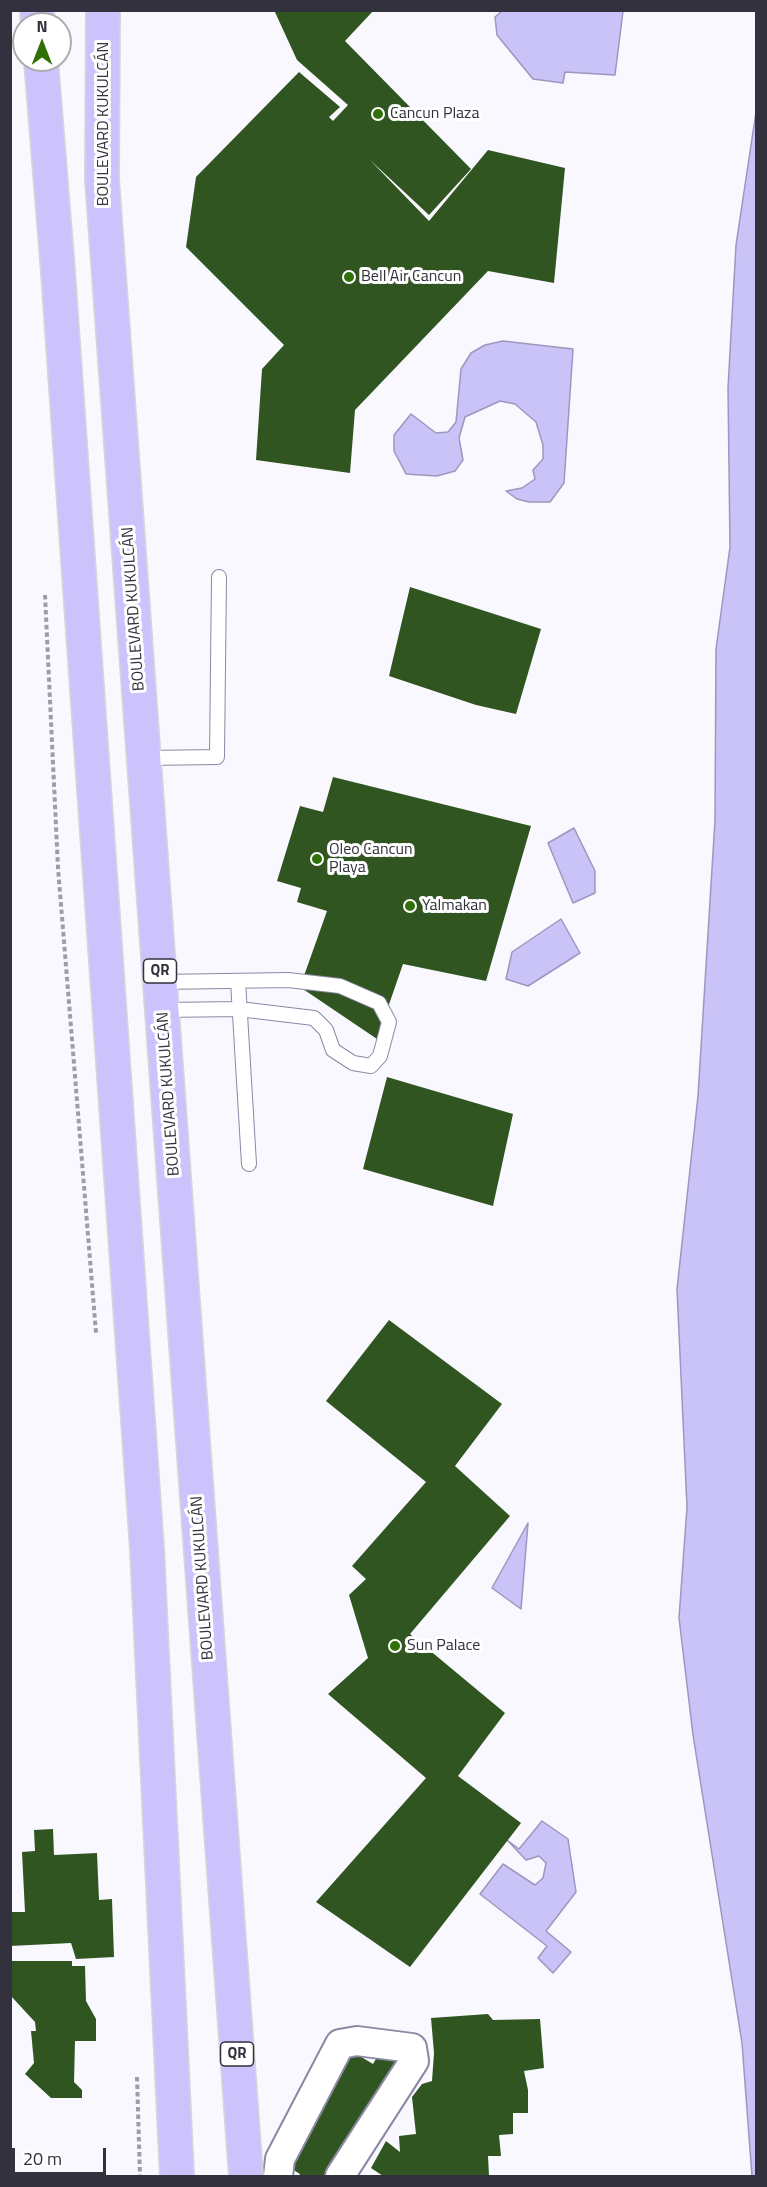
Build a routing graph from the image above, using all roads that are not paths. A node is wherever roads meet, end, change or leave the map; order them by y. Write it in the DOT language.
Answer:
graph roads {
  1 [pos="104,10"];
  2 [pos="42,72"];
  3 [pos="219,577"];
  4 [pos="145,758"];
  5 [pos="238,981"];
  6 [pos="162,996"];
  7 [pos="239,1009"];
  8 [pos="249,1164"];
  9 [pos="177,2176"];
  10 [pos="246,2176"];
  11 [pos="278,2176"];
  12 [pos="340,2176"];
  1 -- 4 [label="main road, BOULEVARD KUKULCÁN / QR"];
  2 -- 9 [label="main road"];
  3 -- 4 [label="lane"];
  4 -- 6 [label="main road, BOULEVARD KUKULCÁN / QR"];
  5 -- 6 [label="lane"];
  5 -- 7 [label="lane"];
  5 -- 7 [label="lane"];
  6 -- 7 [label="lane"];
  6 -- 10 [label="main road, BOULEVARD KUKULCÁN / QR"];
  7 -- 8 [label="lane"];
  11 -- 12 [label="street"];
}
